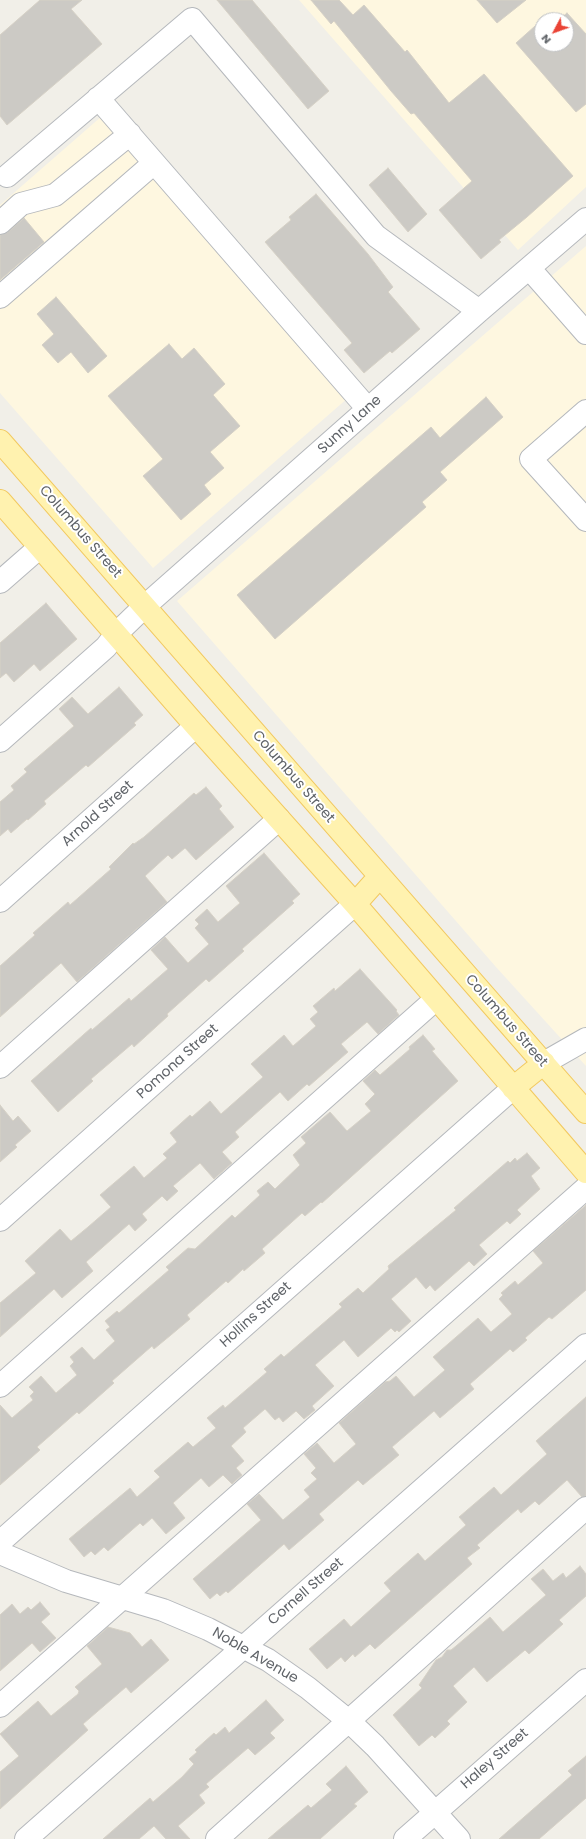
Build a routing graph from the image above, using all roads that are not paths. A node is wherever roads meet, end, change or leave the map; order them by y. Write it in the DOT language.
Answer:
graph roads {
  1 [pos="98,98"];
  2 [pos="130,134"];
  3 [pos="154,163"];
  4 [pos="7,176"];
  5 [pos="586,219"];
  6 [pos="0,223"];
  7 [pos="529,268"];
  8 [pos="0,297"];
  9 [pos="479,310"];
  10 [pos="586,333"];
  11 [pos="368,409"];
  12 [pos="586,411"];
  13 [pos="0,441"];
  14 [pos="0,501"];
  15 [pos="586,520"];
  16 [pos="40,547"];
  17 [pos="0,582"];
  18 [pos="145,606"];
  19 [pos="116,634"];
  20 [pos="196,726"];
  21 [pos="0,742"];
  22 [pos="279,819"];
  23 [pos="380,876"];
  24 [pos="0,901"];
  25 [pos="355,904"];
  26 [pos="436,998"];
  27 [pos="586,1039"];
  28 [pos="544,1063"];
  29 [pos="0,1067"];
  30 [pos="513,1088"];
  31 [pos="586,1112"];
  32 [pos="586,1172"];
  33 [pos="586,1188"];
  34 [pos="0,1220"];
  35 [pos="586,1345"];
  36 [pos="0,1386"];
  37 [pos="586,1508"];
  38 [pos="0,1542"];
  39 [pos="0,1552"];
  40 [pos="121,1598"];
  41 [pos="244,1647"];
  42 [pos="586,1680"];
  43 [pos="0,1706"];
  44 [pos="350,1722"];
  45 [pos="435,1812"];
  46 [pos="26,1839"];
  47 [pos="217,1839"];
  48 [pos="404,1839"];
  49 [pos="459,1839"];
  1 -- 2 [label="street"];
  1 -- 4 [label="street"];
  1 -- 9 [label="street"];
  2 -- 3 [label="street"];
  2 -- 6 [label="street"];
  3 -- 8 [label="street"];
  3 -- 11 [label="street"];
  5 -- 7 [label="street, Sunny Lane"];
  7 -- 9 [label="street, Sunny Lane"];
  7 -- 10 [label="street"];
  9 -- 11 [label="street, Sunny Lane"];
  11 -- 18 [label="street, Sunny Lane"];
  12 -- 15 [label="street"];
  13 -- 18 [label="main road, Columbus Street"];
  14 -- 16 [label="main road"];
  16 -- 17 [label="street"];
  16 -- 19 [label="main road"];
  18 -- 19 [label="street, Sunny Lane"];
  18 -- 23 [label="main road, Columbus Street"];
  19 -- 20 [label="main road"];
  19 -- 21 [label="street, Sunny Lane"];
  20 -- 22 [label="main road"];
  20 -- 24 [label="street, Arnold Street"];
  22 -- 25 [label="main road"];
  22 -- 29 [label="street"];
  23 -- 25 [label="main road"];
  23 -- 28 [label="main road, Columbus Street"];
  25 -- 26 [label="main road"];
  25 -- 34 [label="street, Pomona Street"];
  26 -- 30 [label="main road"];
  26 -- 36 [label="street"];
  27 -- 28 [label="street"];
  28 -- 30 [label="main road"];
  28 -- 31 [label="main road, Columbus Street"];
  30 -- 32 [label="main road"];
  30 -- 38 [label="street, Hollins Street"];
  33 -- 40 [label="street"];
  35 -- 41 [label="street, Cornell Street"];
  37 -- 44 [label="street"];
  39 -- 40 [label="street, Noble Avenue"];
  40 -- 41 [label="street, Noble Avenue"];
  40 -- 43 [label="street"];
  41 -- 44 [label="street, Noble Avenue"];
  41 -- 46 [label="street, Cornell Street"];
  42 -- 45 [label="street, Haley Street"];
  44 -- 45 [label="street, Noble Avenue"];
  44 -- 47 [label="street"];
  45 -- 48 [label="street, Haley Street"];
  45 -- 49 [label="street, Noble Avenue"];
}
